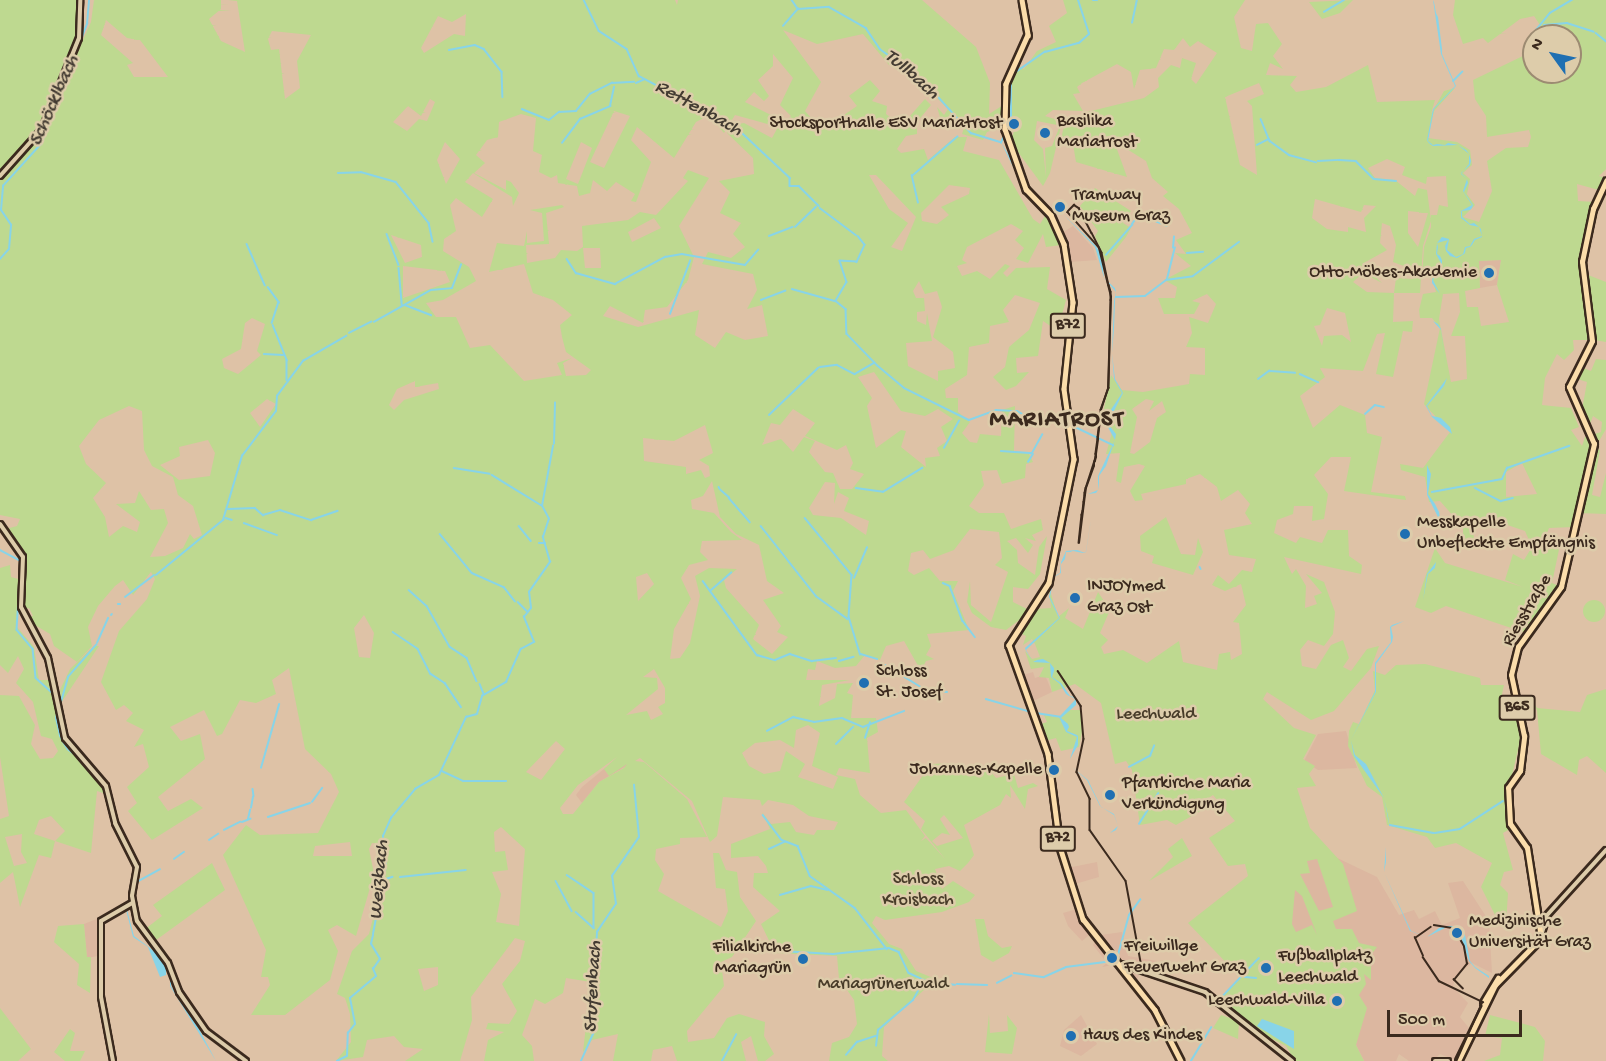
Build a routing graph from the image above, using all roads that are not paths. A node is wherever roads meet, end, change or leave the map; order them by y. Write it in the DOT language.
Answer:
graph roads {
  1 [pos="80,0"];
  2 [pos="1022,0"];
  3 [pos="0,176"];
  4 [pos="1606,181"];
  5 [pos="0,524"];
  6 [pos="1606,850"];
  7 [pos="129,904"];
  8 [pos="1541,924"];
  9 [pos="1122,964"];
  10 [pos="113,1061"];
  11 [pos="246,1061"];
  12 [pos="1181,1061"];
  13 [pos="1292,1061"];
  14 [pos="1435,1061"];
  15 [pos="1448,1061"];
  16 [pos="1458,1061"];
  1 -- 3 [label="main road"];
  2 -- 9 [label="main road, B72"];
  4 -- 8 [label="main road, Riesstraße / B65"];
  5 -- 7 [label="main road"];
  6 -- 8 [label="main road"];
  7 -- 10 [label="main road"];
  7 -- 11 [label="main road"];
  8 -- 16 [label="main road, Riesstraße / B65"];
  9 -- 12 [label="main road, B72"];
  9 -- 13 [label="main road"];
  14 -- 15 [label="main road"];
}
